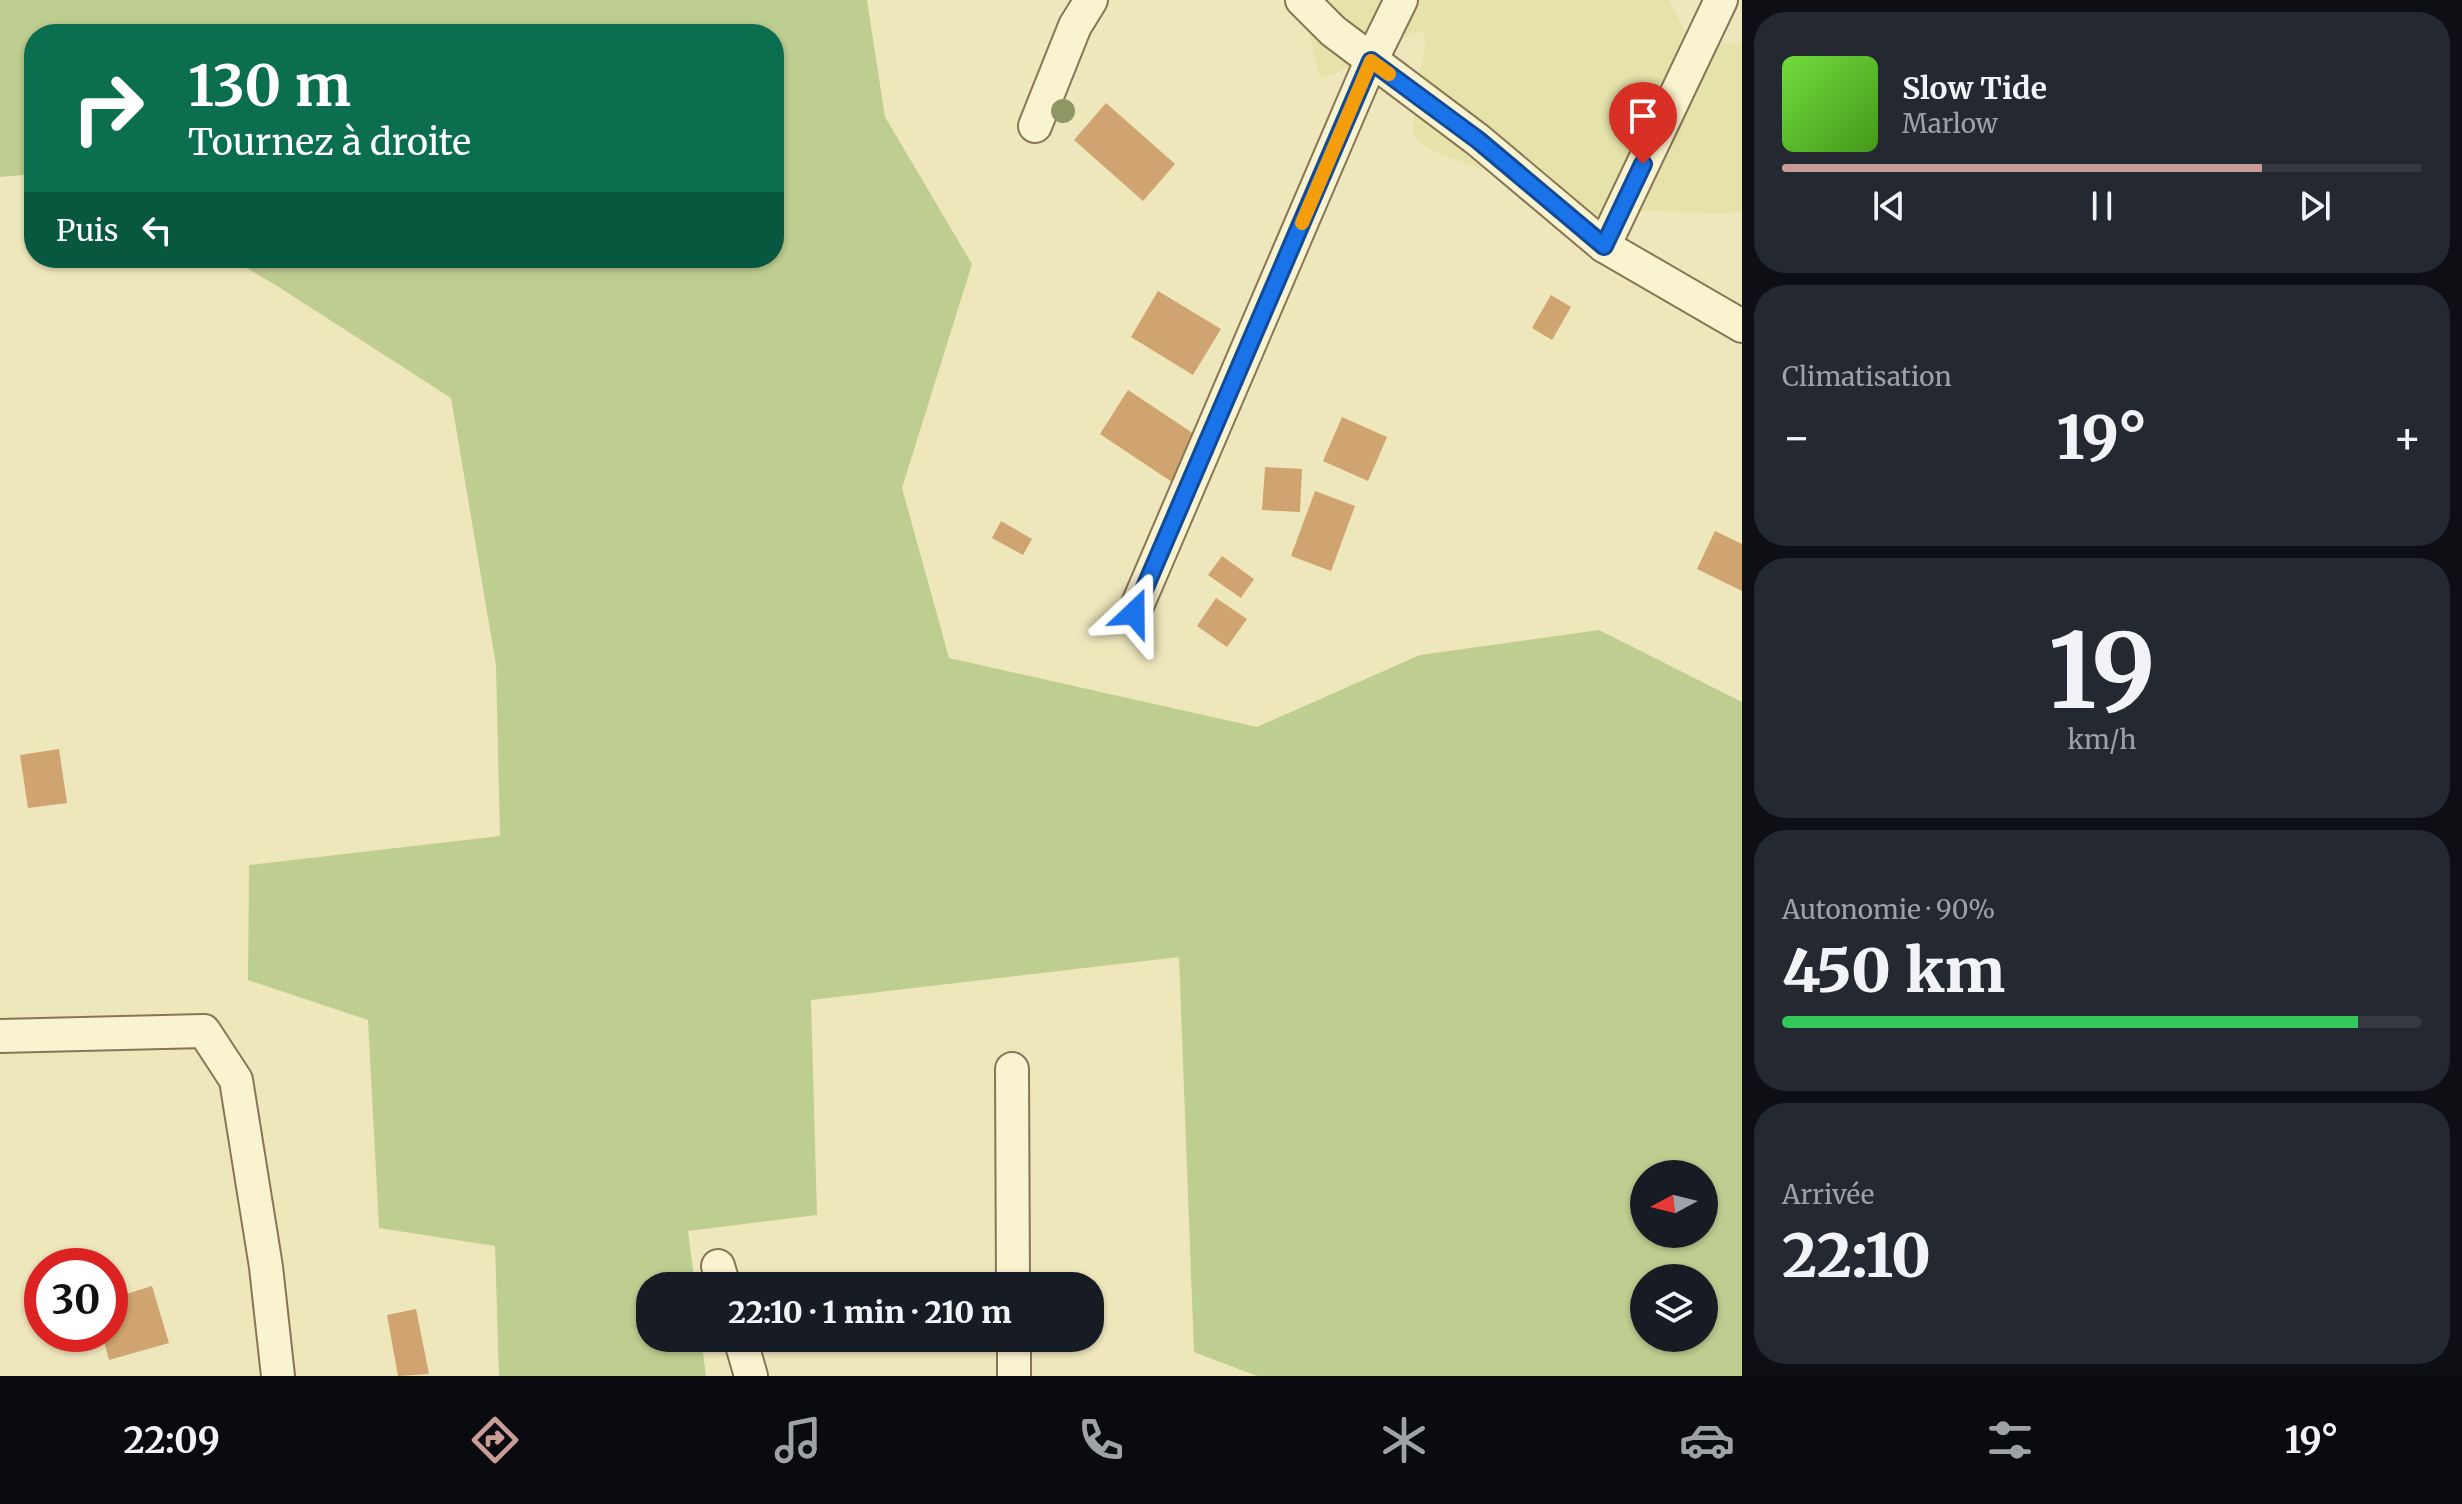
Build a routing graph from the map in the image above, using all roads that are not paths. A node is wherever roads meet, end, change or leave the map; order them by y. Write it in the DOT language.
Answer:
graph roads {
  1 [pos="1091,0"];
  2 [pos="1302,0"];
  3 [pos="1401,0"];
  4 [pos="1721,0"];
  5 [pos="1371,61"];
  6 [pos="1035,126"];
  7 [pos="1604,246"];
  8 [pos="1742,326"];
  9 [pos="1134,613"];
  10 [pos="0,1036"];
  11 [pos="1012,1069"];
  12 [pos="1013,1272"];
  13 [pos="744,1352"];
  14 [pos="1014,1352"];
  15 [pos="278,1376"];
  16 [pos="751,1376"];
  17 [pos="1014,1376"];
  1 -- 6 [label="street"];
  2 -- 5 [label="street"];
  3 -- 5 [label="street"];
  4 -- 7 [label="street"];
  5 -- 7 [label="street"];
  5 -- 9 [label="street"];
  7 -- 8 [label="street"];
  10 -- 15 [label="street"];
  11 -- 12 [label="street"];
  13 -- 16 [label="street"];
  14 -- 17 [label="street"];
}
